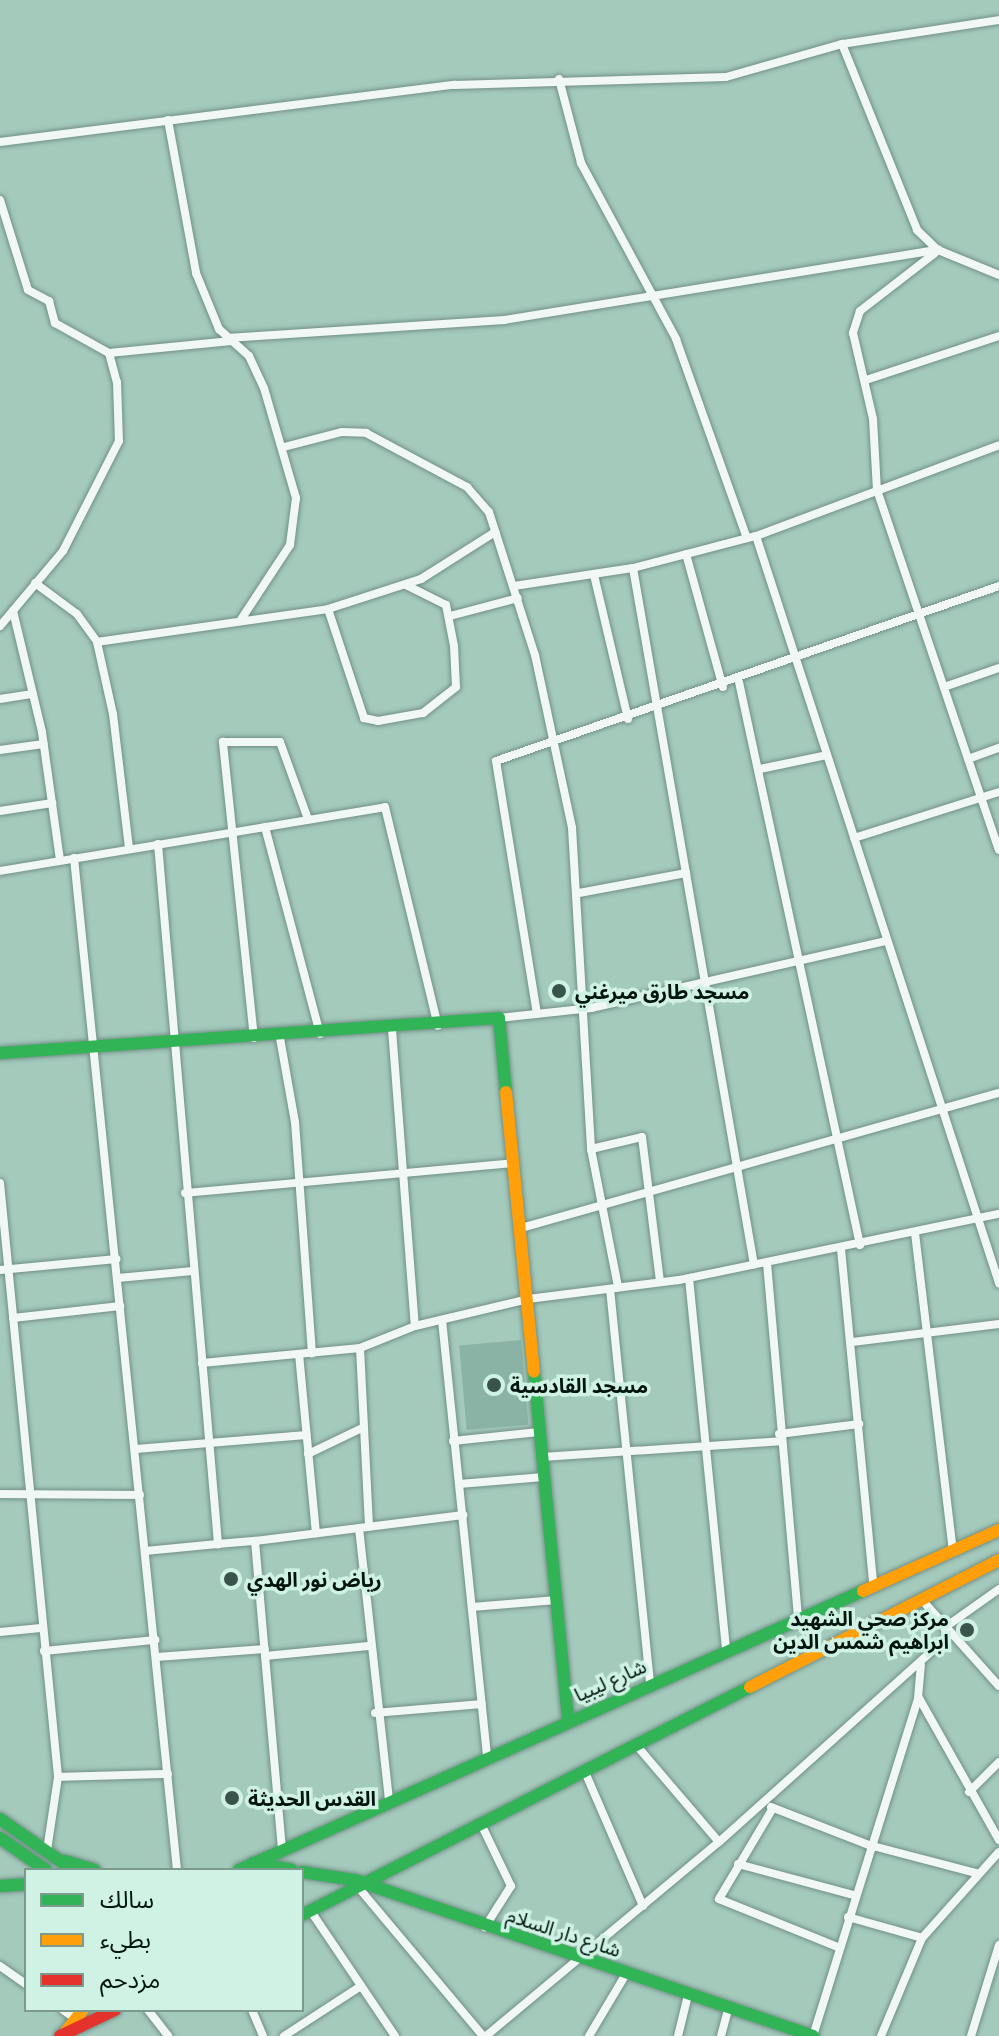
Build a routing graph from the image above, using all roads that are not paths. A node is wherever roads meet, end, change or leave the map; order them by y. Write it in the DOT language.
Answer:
graph roads {
  1 [pos="999,20"];
  2 [pos="842,44"];
  3 [pos="559,79"];
  4 [pos="168,120"];
  5 [pos="0,142"];
  6 [pos="0,200"];
  7 [pos="938,250"];
  8 [pos="999,275"];
  9 [pos="652,297"];
  10 [pos="999,336"];
  11 [pos="229,339"];
  12 [pos="109,353"];
  13 [pos="866,380"];
  14 [pos="999,445"];
  15 [pos="284,447"];
  16 [pos="877,490"];
  17 [pos="495,532"];
  18 [pos="751,537"];
  19 [pos="686,554"];
  20 [pos="633,568"];
  21 [pos="594,575"];
  22 [pos="35,583"];
  23 [pos="406,585"];
  24 [pos="514,586"];
  25 [pos="999,586"];
  26 [pos="518,598"];
  27 [pos="328,609"];
  28 [pos="13,611"];
  29 [pos="919,614"];
  30 [pos="450,616"];
  31 [pos="240,621"];
  32 [pos="0,626"];
  33 [pos="97,642"];
  34 [pos="796,660"];
  35 [pos="999,668"];
  36 [pos="739,682"];
  37 [pos="723,687"];
  38 [pos="944,687"];
  39 [pos="33,694"];
  40 [pos="0,699"];
  41 [pos="661,706"];
  42 [pos="628,719"];
  43 [pos="555,741"];
  44 [pos="44,744"];
  45 [pos="999,748"];
  46 [pos="0,750"];
  47 [pos="827,755"];
  48 [pos="968,759"];
  49 [pos="760,769"];
  50 [pos="999,792"];
  51 [pos="981,798"];
  52 [pos="52,803"];
  53 [pos="0,811"];
  54 [pos="308,819"];
  55 [pos="265,827"];
  56 [pos="228,833"];
  57 [pos="854,838"];
  58 [pos="158,844"];
  59 [pos="129,849"];
  60 [pos="999,850"];
  61 [pos="74,858"];
  62 [pos="60,860"];
  63 [pos="0,871"];
  64 [pos="686,873"];
  65 [pos="579,893"];
  66 [pos="886,941"];
  67 [pos="802,960"];
  68 [pos="704,984"];
  69 [pos="583,1009"];
  70 [pos="537,1014"];
  71 [pos="499,1018"];
  72 [pos="438,1026"];
  73 [pos="392,1029"];
  74 [pos="320,1034"];
  75 [pos="280,1038"];
  76 [pos="254,1039"];
  77 [pos="175,1044"];
  78 [pos="93,1050"];
  79 [pos="0,1053"];
  80 [pos="999,1093"];
  81 [pos="942,1111"];
  82 [pos="839,1140"];
  83 [pos="591,1149"];
  84 [pos="515,1163"];
  85 [pos="736,1168"];
  86 [pos="403,1173"];
  87 [pos="0,1183"];
  88 [pos="302,1184"];
  89 [pos="185,1193"];
  90 [pos="647,1194"];
  91 [pos="599,1207"];
  92 [pos="999,1214"];
  93 [pos="977,1218"];
  94 [pos="521,1228"];
  95 [pos="915,1233"];
  96 [pos="860,1245"];
  97 [pos="841,1249"];
  98 [pos="116,1259"];
  99 [pos="767,1263"];
  100 [pos="754,1265"];
  101 [pos="4,1270"];
  102 [pos="193,1271"];
  103 [pos="118,1278"];
  104 [pos="689,1278"];
  105 [pos="660,1282"];
  106 [pos="999,1283"];
  107 [pos="614,1288"];
  108 [pos="528,1299"];
  109 [pos="120,1306"];
  110 [pos="13,1318"];
  111 [pos="442,1320"];
  112 [pos="999,1324"];
  113 [pos="415,1326"];
  114 [pos="928,1333"];
  115 [pos="852,1342"];
  116 [pos="360,1348"];
  117 [pos="312,1353"];
  118 [pos="299,1354"];
  119 [pos="202,1363"];
  120 [pos="859,1424"];
  121 [pos="362,1428"];
  122 [pos="539,1432"];
  123 [pos="306,1435"];
  124 [pos="780,1438"];
  125 [pos="453,1441"];
  126 [pos="209,1443"];
  127 [pos="706,1447"];
  128 [pos="136,1449"];
  129 [pos="627,1449"];
  130 [pos="308,1454"];
  131 [pos="542,1457"];
  132 [pos="543,1477"];
  133 [pos="460,1484"];
  134 [pos="28,1492"];
  135 [pos="0,1494"];
  136 [pos="140,1495"];
  137 [pos="463,1515"];
  138 [pos="364,1528"];
  139 [pos="999,1530"];
  140 [pos="316,1533"];
  141 [pos="255,1541"];
  142 [pos="218,1544"];
  143 [pos="145,1551"];
  144 [pos="953,1551"];
  145 [pos="997,1565"];
  146 [pos="873,1584"];
  147 [pos="999,1589"];
  148 [pos="556,1600"];
  149 [pos="922,1600"];
  150 [pos="473,1607"];
  151 [pos="798,1618"];
  152 [pos="41,1628"];
  153 [pos="0,1632"];
  154 [pos="947,1632"];
  155 [pos="155,1640"];
  156 [pos="369,1646"];
  157 [pos="726,1650"];
  158 [pos="44,1651"];
  159 [pos="265,1652"];
  160 [pos="157,1657"];
  161 [pos="921,1665"];
  162 [pos="650,1684"];
  163 [pos="999,1686"];
  164 [pos="918,1698"];
  165 [pos="482,1704"];
  166 [pos="375,1713"];
  167 [pos="568,1721"];
  168 [pos="637,1746"];
  169 [pos="487,1757"];
  170 [pos="999,1762"];
  171 [pos="585,1772"];
  172 [pos="168,1774"];
  173 [pos="58,1777"];
  174 [pos="969,1792"];
  175 [pos="389,1801"];
  176 [pos="763,1803"];
  177 [pos="773,1808"];
  178 [pos="0,1819"];
  179 [pos="481,1824"];
  180 [pos="0,1838"];
  181 [pos="999,1840"];
  182 [pos="719,1842"];
  183 [pos="869,1845"];
  184 [pos="282,1848"];
  185 [pos="47,1851"];
  186 [pos="999,1852"];
  187 [pos="60,1859"];
  188 [pos="738,1864"];
  189 [pos="246,1866"];
  190 [pos="43,1868"];
  191 [pos="71,1868"];
  192 [pos="89,1868"];
  193 [pos="177,1868"];
  194 [pos="268,1868"];
  195 [pos="304,1872"];
  196 [pos="976,1873"];
  197 [pos="24,1884"];
  198 [pos="361,1885"];
  199 [pos="0,1886"];
  200 [pos="854,1895"];
  201 [pos="643,1906"];
  202 [pos="306,1912"];
  203 [pos="848,1917"];
  204 [pos="485,1927"];
  205 [pos="922,1938"];
  206 [pos="999,1945"];
  207 [pos="838,1947"];
  208 [pos="581,1958"];
  209 [pos="0,1966"];
  210 [pos="626,1974"];
  211 [pos="24,1983"];
  212 [pos="361,1986"];
  213 [pos="688,1995"];
  214 [pos="729,2007"];
  215 [pos="110,2012"];
  216 [pos="150,2012"];
  217 [pos="253,2012"];
  218 [pos="73,2027"];
  219 [pos="290,2035"];
  220 [pos="168,2036"];
  221 [pos="263,2036"];
  222 [pos="395,2036"];
  223 [pos="484,2036"];
  224 [pos="589,2036"];
  225 [pos="678,2036"];
  226 [pos="721,2036"];
  227 [pos="813,2036"];
  228 [pos="881,2036"];
  229 [pos="971,2036"];
  1 -- 2 [label="street"];
  2 -- 3 [label="street"];
  2 -- 7 [label="street"];
  3 -- 4 [label="street"];
  3 -- 9 [label="street"];
  4 -- 5 [label="street"];
  4 -- 11 [label="street"];
  6 -- 12 [label="street"];
  7 -- 8 [label="street"];
  7 -- 9 [label="street"];
  7 -- 13 [label="street"];
  9 -- 11 [label="street"];
  9 -- 18 [label="street"];
  10 -- 13 [label="street"];
  11 -- 12 [label="street"];
  11 -- 15 [label="street"];
  12 -- 22 [label="street"];
  13 -- 16 [label="street"];
  14 -- 16 [label="street"];
  15 -- 17 [label="street"];
  15 -- 31 [label="street"];
  16 -- 18 [label="street"];
  16 -- 29 [label="street"];
  17 -- 23 [label="street"];
  17 -- 24 [label="street"];
  18 -- 19 [label="street"];
  18 -- 34 [label="street"];
  19 -- 20 [label="street"];
  19 -- 37 [label="street"];
  20 -- 21 [label="street"];
  20 -- 41 [label="street"];
  21 -- 24 [label="street"];
  21 -- 42 [label="street"];
  22 -- 28 [label="street"];
  22 -- 33 [label="street"];
  23 -- 27 [label="street"];
  23 -- 30 [label="street"];
  24 -- 26 [label="street"];
  25 -- 29 [label="street"];
  26 -- 30 [label="street"];
  26 -- 43 [label="street"];
  27 -- 30 [label="street"];
  27 -- 31 [label="street"];
  28 -- 32 [label="street"];
  28 -- 39 [label="street"];
  29 -- 34 [label="street"];
  29 -- 38 [label="street"];
  31 -- 33 [label="street"];
  33 -- 59 [label="street"];
  34 -- 36 [label="street"];
  34 -- 47 [label="street"];
  35 -- 38 [label="street"];
  36 -- 37 [label="street"];
  36 -- 49 [label="street"];
  37 -- 41 [label="street"];
  38 -- 48 [label="street"];
  39 -- 40 [label="street"];
  39 -- 44 [label="street"];
  41 -- 42 [label="street"];
  41 -- 64 [label="street"];
  42 -- 43 [label="street"];
  43 -- 65 [label="street"];
  43 -- 70 [label="street"];
  44 -- 46 [label="street"];
  44 -- 52 [label="street"];
  45 -- 48 [label="street"];
  47 -- 49 [label="street"];
  47 -- 57 [label="street"];
  48 -- 51 [label="street"];
  49 -- 67 [label="street"];
  50 -- 51 [label="street"];
  51 -- 57 [label="street"];
  51 -- 60 [label="street"];
  52 -- 53 [label="street"];
  52 -- 62 [label="street"];
  54 -- 55 [label="street"];
  54 -- 56 [label="street"];
  54 -- 72 [label="street"];
  55 -- 56 [label="street"];
  55 -- 74 [label="street"];
  56 -- 58 [label="street"];
  56 -- 76 [label="street"];
  57 -- 66 [label="street"];
  58 -- 59 [label="street"];
  58 -- 77 [label="street"];
  59 -- 61 [label="street"];
  61 -- 62 [label="street"];
  61 -- 78 [label="street"];
  62 -- 63 [label="street"];
  64 -- 65 [label="street"];
  64 -- 68 [label="street"];
  65 -- 69 [label="street"];
  66 -- 67 [label="street"];
  66 -- 81 [label="street"];
  67 -- 68 [label="street"];
  67 -- 82 [label="street"];
  68 -- 69 [label="street"];
  68 -- 85 [label="street"];
  69 -- 70 [label="street"];
  69 -- 83 [label="street"];
  70 -- 71 [label="street"];
  71 -- 72 [label="main road"];
  71 -- 84 [label="main road"];
  72 -- 73 [label="main road"];
  73 -- 74 [label="main road"];
  73 -- 86 [label="street"];
  74 -- 75 [label="main road"];
  75 -- 76 [label="main road"];
  75 -- 88 [label="street"];
  76 -- 77 [label="main road"];
  77 -- 78 [label="main road"];
  77 -- 89 [label="street"];
  78 -- 79 [label="main road"];
  78 -- 98 [label="street"];
  80 -- 81 [label="street"];
  81 -- 82 [label="street"];
  81 -- 93 [label="street"];
  82 -- 85 [label="street"];
  82 -- 96 [label="street"];
  83 -- 90 [label="street"];
  83 -- 91 [label="street"];
  84 -- 86 [label="street"];
  84 -- 94 [label="main road"];
  85 -- 90 [label="street"];
  85 -- 100 [label="street"];
  86 -- 88 [label="street"];
  86 -- 113 [label="street"];
  87 -- 101 [label="street"];
  88 -- 89 [label="street"];
  88 -- 117 [label="street"];
  89 -- 102 [label="street"];
  90 -- 91 [label="street"];
  90 -- 105 [label="street"];
  91 -- 94 [label="street"];
  91 -- 107 [label="street"];
  92 -- 93 [label="street"];
  93 -- 95 [label="street"];
  93 -- 106 [label="street"];
  94 -- 108 [label="main road"];
  95 -- 96 [label="street"];
  95 -- 114 [label="street"];
  96 -- 97 [label="street"];
  97 -- 99 [label="street"];
  97 -- 115 [label="street"];
  98 -- 101 [label="street"];
  98 -- 103 [label="street"];
  99 -- 100 [label="street"];
  99 -- 124 [label="street"];
  100 -- 104 [label="street"];
  101 -- 110 [label="street"];
  102 -- 103 [label="street"];
  102 -- 119 [label="street"];
  103 -- 109 [label="street"];
  104 -- 105 [label="street"];
  104 -- 127 [label="street"];
  105 -- 107 [label="street"];
  107 -- 108 [label="street"];
  107 -- 129 [label="street"];
  108 -- 111 [label="street"];
  108 -- 122 [label="main road"];
  109 -- 110 [label="street"];
  109 -- 128 [label="street"];
  110 -- 134 [label="street"];
  111 -- 113 [label="street"];
  111 -- 125 [label="street"];
  112 -- 114 [label="street"];
  113 -- 116 [label="street"];
  114 -- 115 [label="street"];
  114 -- 144 [label="street"];
  115 -- 120 [label="street"];
  116 -- 117 [label="street"];
  116 -- 121 [label="street"];
  117 -- 118 [label="street"];
  118 -- 119 [label="street"];
  118 -- 123 [label="street"];
  119 -- 126 [label="street"];
  120 -- 124 [label="street"];
  120 -- 146 [label="street"];
  121 -- 130 [label="street"];
  121 -- 138 [label="street"];
  122 -- 125 [label="street"];
  122 -- 131 [label="main road"];
  123 -- 126 [label="street"];
  123 -- 130 [label="street"];
  124 -- 127 [label="street"];
  124 -- 151 [label="street"];
  125 -- 133 [label="street"];
  126 -- 128 [label="street"];
  126 -- 142 [label="street"];
  127 -- 129 [label="street"];
  127 -- 157 [label="street"];
  128 -- 136 [label="street"];
  129 -- 131 [label="street"];
  129 -- 162 [label="street"];
  130 -- 140 [label="street"];
  131 -- 132 [label="main road"];
  132 -- 133 [label="street"];
  132 -- 148 [label="main road"];
  133 -- 137 [label="street"];
  134 -- 135 [label="street"];
  134 -- 136 [label="street"];
  134 -- 152 [label="street"];
  136 -- 143 [label="street"];
  137 -- 138 [label="street"];
  137 -- 150 [label="street"];
  138 -- 140 [label="street"];
  138 -- 156 [label="street"];
  139 -- 144 [label="main road, شارع ليبيا"];
  140 -- 141 [label="street"];
  141 -- 142 [label="street"];
  141 -- 159 [label="street"];
  142 -- 143 [label="street"];
  143 -- 155 [label="street"];
  144 -- 146 [label="main road, شارع ليبيا"];
  145 -- 149 [label="main road"];
  146 -- 151 [label="main road, شارع ليبيا"];
  147 -- 154 [label="street"];
  148 -- 150 [label="street"];
  148 -- 167 [label="main road"];
  149 -- 154 [label="street"];
  149 -- 168 [label="main road"];
  150 -- 165 [label="street"];
  151 -- 157 [label="main road, شارع ليبيا"];
  152 -- 153 [label="street"];
  152 -- 158 [label="street"];
  154 -- 161 [label="street"];
  154 -- 163 [label="street"];
  155 -- 158 [label="street"];
  155 -- 160 [label="street"];
  156 -- 159 [label="street"];
  156 -- 166 [label="street"];
  157 -- 162 [label="main road, شارع ليبيا"];
  158 -- 173 [label="street"];
  159 -- 160 [label="street"];
  159 -- 184 [label="street"];
  160 -- 172 [label="street"];
  161 -- 164 [label="street"];
  161 -- 176 [label="street"];
  162 -- 167 [label="main road, شارع ليبيا"];
  164 -- 174 [label="street"];
  164 -- 183 [label="street"];
  165 -- 166 [label="street"];
  165 -- 169 [label="street"];
  166 -- 175 [label="street"];
  167 -- 169 [label="main road, شارع ليبيا"];
  168 -- 171 [label="main road"];
  168 -- 182 [label="street"];
  169 -- 175 [label="main road, شارع ليبيا"];
  170 -- 174 [label="street"];
  171 -- 179 [label="main road"];
  171 -- 201 [label="street"];
  172 -- 173 [label="street"];
  172 -- 193 [label="street"];
  173 -- 185 [label="street"];
  174 -- 181 [label="street"];
  175 -- 184 [label="main road, شارع ليبيا"];
  176 -- 177 [label="street"];
  176 -- 182 [label="street"];
  177 -- 183 [label="street"];
  177 -- 188 [label="street"];
  178 -- 185 [label="main road"];
  179 -- 198 [label="main road"];
  179 -- 204 [label="street"];
  180 -- 190 [label="main road"];
  182 -- 201 [label="street"];
  183 -- 196 [label="street"];
  183 -- 200 [label="street"];
  184 -- 189 [label="main road, شارع ليبيا"];
  185 -- 187 [label="main road"];
  186 -- 196 [label="street"];
  187 -- 191 [label="main road"];
  187 -- 192 [label="main road"];
  188 -- 200 [label="street"];
  188 -- 207 [label="street"];
  189 -- 194 [label="main road"];
  195 -- 198 [label="main road, شارع دار السلام"];
  196 -- 205 [label="street"];
  197 -- 199 [label="main road"];
  198 -- 202 [label="main road"];
  198 -- 204 [label="main road, شارع دار السلام"];
  198 -- 223 [label="street"];
  200 -- 203 [label="street"];
  201 -- 208 [label="street"];
  202 -- 212 [label="street"];
  203 -- 205 [label="street"];
  203 -- 207 [label="street"];
  204 -- 208 [label="main road, شارع دار السلام"];
  205 -- 228 [label="street"];
  206 -- 229 [label="street"];
  207 -- 227 [label="street"];
  208 -- 210 [label="main road, شارع دار السلام"];
  208 -- 223 [label="street"];
  209 -- 211 [label="street"];
  210 -- 213 [label="main road, شارع دار السلام"];
  210 -- 224 [label="street"];
  212 -- 219 [label="street"];
  212 -- 222 [label="street"];
  213 -- 214 [label="main road, شارع دار السلام"];
  213 -- 225 [label="street"];
  214 -- 226 [label="street"];
  214 -- 227 [label="main road, شارع دار السلام"];
  215 -- 218 [label="main road"];
  216 -- 220 [label="street"];
  217 -- 221 [label="street"];
}
